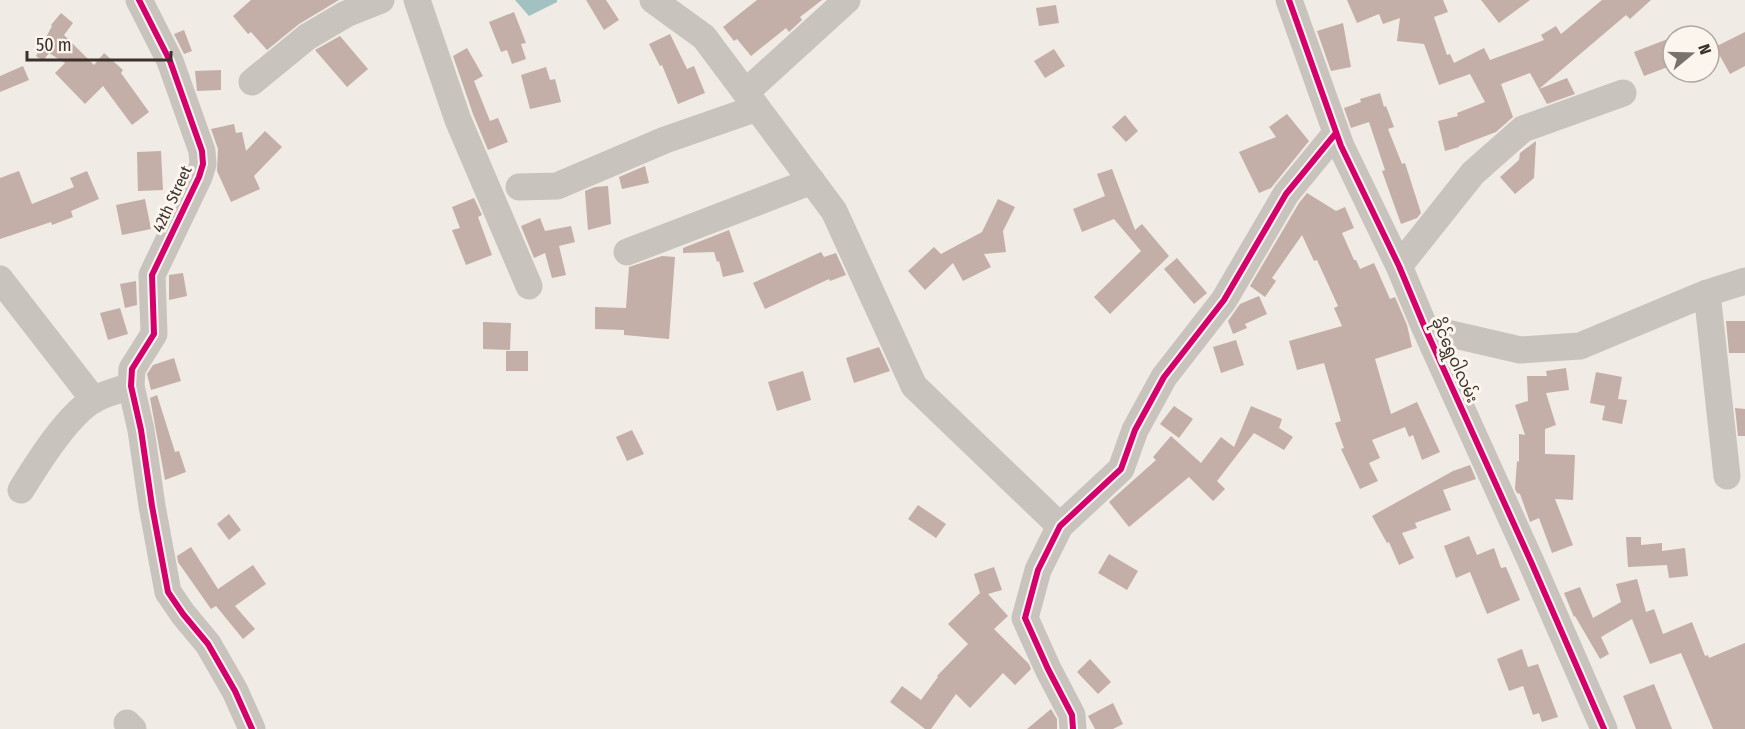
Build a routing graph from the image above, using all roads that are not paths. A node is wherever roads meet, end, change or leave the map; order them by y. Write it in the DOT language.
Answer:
graph roads {
  1 [pos="139,0"];
  2 [pos="381,0"];
  3 [pos="417,0"];
  4 [pos="653,0"];
  5 [pos="848,0"];
  6 [pos="1289,0"];
  7 [pos="252,82"];
  8 [pos="1623,93"];
  9 [pos="752,100"];
  10 [pos="1336,134"];
  11 [pos="812,181"];
  12 [pos="519,187"];
  13 [pos="627,252"];
  14 [pos="1399,266"];
  15 [pos="0,279"];
  16 [pos="1745,281"];
  17 [pos="530,286"];
  18 [pos="1707,293"];
  19 [pos="1425,328"];
  20 [pos="131,386"];
  21 [pos="94,400"];
  22 [pos="1727,476"];
  23 [pos="21,490"];
  24 [pos="1060,526"];
  25 [pos="252,729"];
  26 [pos="1073,729"];
  27 [pos="1604,729"];
  1 -- 20 [label="street, 42th Street"];
  2 -- 7 [label="street"];
  3 -- 17 [label="street"];
  4 -- 9 [label="street"];
  5 -- 9 [label="street"];
  6 -- 10 [label="street, ခိုင်ရွှေဝါလမ်း"];
  8 -- 14 [label="street"];
  9 -- 11 [label="street"];
  9 -- 12 [label="street"];
  10 -- 14 [label="street, ခိုင်ရွှေဝါလမ်း"];
  10 -- 24 [label="street"];
  11 -- 13 [label="street"];
  11 -- 24 [label="street"];
  14 -- 19 [label="street, ခိုင်ရွှေဝါလမ်း"];
  15 -- 21 [label="street"];
  16 -- 18 [label="street"];
  18 -- 19 [label="street"];
  18 -- 22 [label="street"];
  19 -- 27 [label="street, ခိုင်ရွှေဝါလမ်း"];
  20 -- 21 [label="street"];
  20 -- 25 [label="street"];
  21 -- 23 [label="street"];
  24 -- 26 [label="street"];
}
